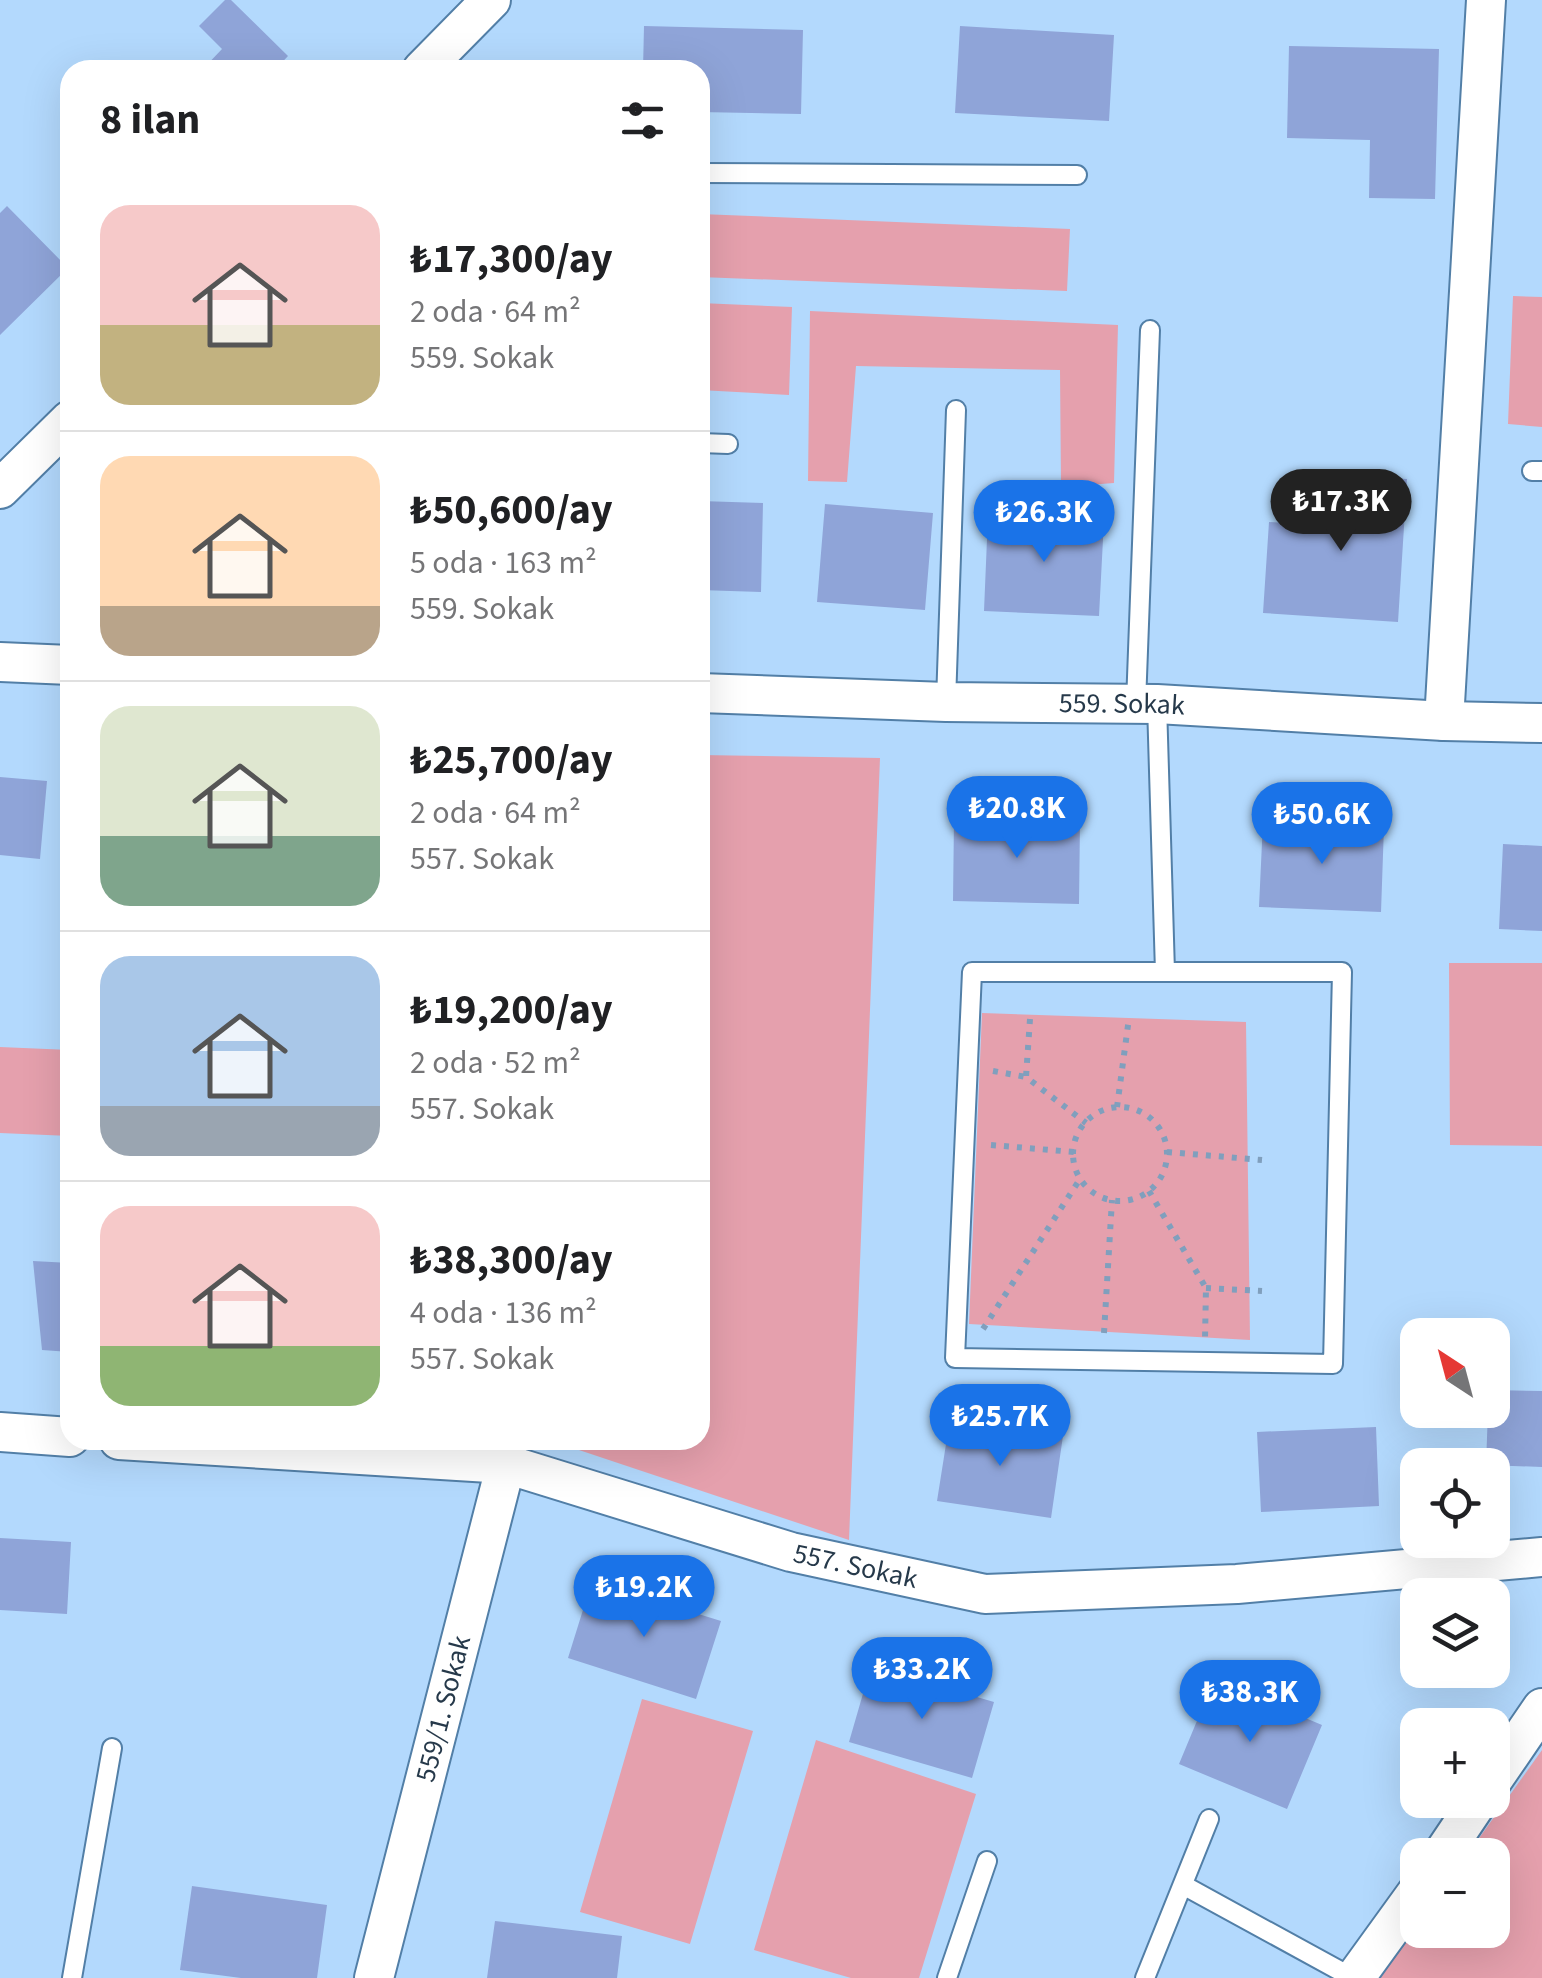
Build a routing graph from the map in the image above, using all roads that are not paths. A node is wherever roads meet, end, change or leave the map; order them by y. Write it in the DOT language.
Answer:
graph roads {
  1 [pos="491,0"];
  2 [pos="1486,0"];
  3 [pos="432,60"];
  4 [pos="710,173"];
  5 [pos="1077,175"];
  6 [pos="1150,330"];
  7 [pos="956,410"];
  8 [pos="60,430"];
  9 [pos="710,443"];
  10 [pos="728,444"];
  11 [pos="0,489"];
  12 [pos="0,662"];
  13 [pos="60,665"];
  14 [pos="710,693"];
  15 [pos="946,702"];
  16 [pos="1147,704"];
  17 [pos="1444,722"];
  18 [pos="1542,723"];
  19 [pos="1165,972"];
  20 [pos="0,1432"];
  21 [pos="60,1436"];
  22 [pos="442,1450"];
  23 [pos="507,1452"];
  24 [pos="1542,1558"];
  25 [pos="1542,1708"];
  26 [pos="112,1748"];
  27 [pos="1510,1755"];
  28 [pos="1209,1819"];
  29 [pos="987,1860"];
  30 [pos="1182,1885"];
  31 [pos="1400,1915"];
  32 [pos="72,1978"];
  33 [pos="374,1978"];
  34 [pos="947,1978"];
  35 [pos="1145,1978"];
  36 [pos="1354,1978"];
  1 -- 3 [label="street"];
  2 -- 17 [label="street"];
  4 -- 5 [label="lane"];
  6 -- 16 [label="lane"];
  7 -- 15 [label="lane"];
  8 -- 11 [label="street"];
  9 -- 10 [label="lane"];
  12 -- 13 [label="street"];
  14 -- 15 [label="street, 559. Sokak"];
  15 -- 16 [label="street, 559. Sokak"];
  16 -- 17 [label="street, 559. Sokak"];
  16 -- 19 [label="lane"];
  17 -- 18 [label="street, 559. Sokak"];
  19 -- 19 [label="lane"];
  20 -- 21 [label="street"];
  22 -- 23 [label="street, 557. Sokak"];
  23 -- 24 [label="street, 557. Sokak"];
  23 -- 33 [label="street, 559/1. Sokak"];
  25 -- 27 [label="street"];
  26 -- 32 [label="lane"];
  28 -- 30 [label="lane"];
  29 -- 34 [label="lane"];
  30 -- 35 [label="lane"];
  30 -- 36 [label="lane"];
  31 -- 36 [label="street"];
}
